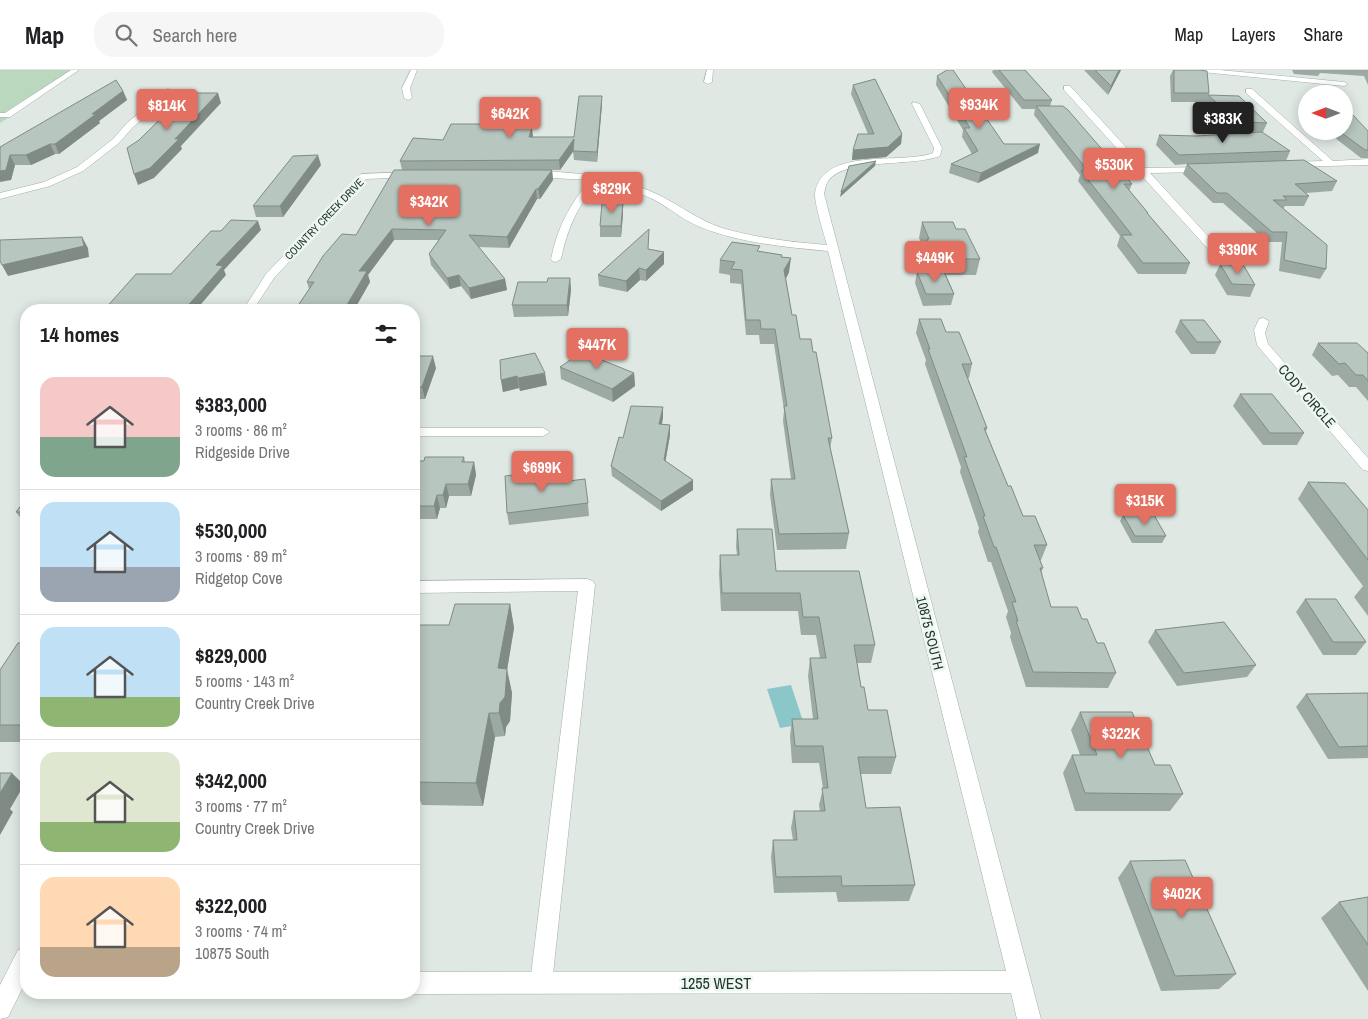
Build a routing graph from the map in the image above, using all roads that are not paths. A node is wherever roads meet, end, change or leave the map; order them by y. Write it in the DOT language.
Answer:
graph roads {
  1 [pos="76,70"];
  2 [pos="414,70"];
  3 [pos="710,70"];
  4 [pos="1202,70"];
  5 [pos="708,82"];
  6 [pos="1344,84"];
  7 [pos="1067,88"];
  8 [pos="171,91"];
  9 [pos="1249,91"];
  10 [pos="408,98"];
  11 [pos="916,104"];
  12 [pos="3,115"];
  13 [pos="1368,162"];
  14 [pos="1330,163"];
  15 [pos="1283,165"];
  16 [pos="1216,168"];
  17 [pos="1143,171"];
  18 [pos="520,174"];
  19 [pos="424,175"];
  20 [pos="596,179"];
  21 [pos="0,196"];
  22 [pos="832,248"];
  23 [pos="1213,248"];
  24 [pos="556,259"];
  25 [pos="252,304"];
  26 [pos="1263,321"];
  27 [pos="420,432"];
  28 [pos="543,432"];
  29 [pos="1368,467"];
  30 [pos="420,587"];
  31 [pos="1019,982"];
  32 [pos="20,983"];
  33 [pos="420,983"];
  34 [pos="541,983"];
  35 [pos="0,1009"];
  36 [pos="1028,1019"];
  1 -- 12 [label="street"];
  2 -- 10 [label="street"];
  3 -- 5 [label="street"];
  4 -- 6 [label="street"];
  7 -- 17 [label="street"];
  8 -- 21 [label="street"];
  9 -- 14 [label="street"];
  11 -- 22 [label="street, 10875 SOUTH"];
  13 -- 14 [label="street"];
  14 -- 15 [label="street"];
  16 -- 17 [label="street"];
  17 -- 23 [label="street"];
  18 -- 20 [label="street"];
  19 -- 25 [label="street, COUNTRY CREEK DRIVE"];
  20 -- 22 [label="street"];
  20 -- 24 [label="street"];
  22 -- 31 [label="street, 10875 SOUTH"];
  26 -- 29 [label="street, CODY CIRCLE"];
  27 -- 28 [label="street"];
  30 -- 34 [label="street"];
  31 -- 34 [label="street, 1255 WEST"];
  31 -- 36 [label="street, 10875 SOUTH"];
  32 -- 35 [label="street"];
  33 -- 34 [label="street, 1255 WEST"];
}
